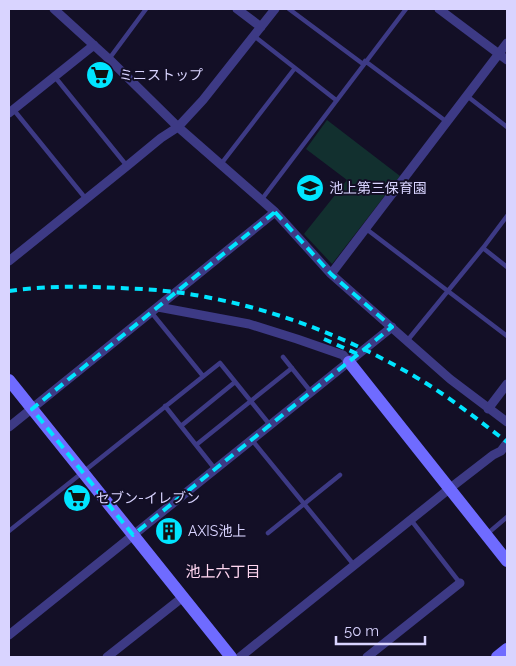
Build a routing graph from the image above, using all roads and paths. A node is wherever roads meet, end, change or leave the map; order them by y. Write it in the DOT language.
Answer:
graph roads {
  1 [pos="54,9"];
  2 [pos="146,9"];
  3 [pos="237,9"];
  4 [pos="275,9"];
  5 [pos="289,9"];
  6 [pos="406,9"];
  7 [pos="439,9"];
  8 [pos="261,27"];
  9 [pos="254,36"];
  10 [pos="507,43"];
  11 [pos="94,45"];
  12 [pos="499,54"];
  13 [pos="109,59"];
  14 [pos="507,60"];
  15 [pos="364,63"];
  16 [pos="295,68"];
  17 [pos="54,76"];
  18 [pos="467,96"];
  19 [pos="336,100"];
  20 [pos="11,111"];
  21 [pos="447,122"];
  22 [pos="178,127"];
  23 [pos="507,127"];
  24 [pos="220,164"];
  25 [pos="127,166"];
  26 [pos="86,199"];
  27 [pos="262,199"];
  28 [pos="275,212"];
  29 [pos="507,216"];
  30 [pos="365,228"];
  31 [pos="483,248"];
  32 [pos="9,261"];
  33 [pos="507,267"];
  34 [pos="330,274"];
  35 [pos="447,290"];
  36 [pos="154,309"];
  37 [pos="392,327"];
  38 [pos="507,336"];
  39 [pos="407,341"];
  40 [pos="283,357"];
  41 [pos="348,362"];
  42 [pos="292,368"];
  43 [pos="203,376"];
  44 [pos="9,380"];
  45 [pos="235,382"];
  46 [pos="507,384"];
  47 [pos="311,392"];
  48 [pos="250,401"];
  49 [pos="165,406"];
  50 [pos="32,409"];
  51 [pos="488,409"];
  52 [pos="507,422"];
  53 [pos="270,425"];
  54 [pos="181,426"];
  55 [pos="9,427"];
  56 [pos="252,440"];
  57 [pos="507,443"];
  58 [pos="196,445"];
  59 [pos="215,469"];
  60 [pos="82,472"];
  61 [pos="340,475"];
  62 [pos="449,489"];
  63 [pos="304,503"];
  64 [pos="507,517"];
  65 [pos="411,520"];
  66 [pos="9,531"];
  67 [pos="268,532"];
  68 [pos="133,535"];
  69 [pos="486,535"];
  70 [pos="507,561"];
  71 [pos="354,565"];
  72 [pos="460,583"];
  73 [pos="183,597"];
  74 [pos="9,635"];
  75 [pos="507,649"];
  76 [pos="108,657"];
  77 [pos="231,657"];
  78 [pos="240,657"];
  79 [pos="367,657"];
  80 [pos="497,657"];
  1 -- 11 [label="street"];
  2 -- 13 [label="lane"];
  3 -- 8 [label="street"];
  4 -- 8 [label="street"];
  5 -- 15 [label="lane"];
  6 -- 15 [label="lane"];
  7 -- 12 [label="street"];
  8 -- 9 [label="street"];
  9 -- 16 [label="lane"];
  9 -- 22 [label="street"];
  10 -- 12 [label="street"];
  11 -- 13 [label="street"];
  11 -- 17 [label="street"];
  12 -- 14 [label="street"];
  12 -- 18 [label="street"];
  13 -- 22 [label="street"];
  15 -- 19 [label="lane"];
  15 -- 21 [label="lane"];
  16 -- 19 [label="lane"];
  16 -- 24 [label="lane"];
  17 -- 20 [label="street"];
  17 -- 25 [label="lane"];
  18 -- 21 [label="street"];
  18 -- 23 [label="lane"];
  19 -- 27 [label="lane"];
  20 -- 26 [label="lane"];
  21 -- 30 [label="street"];
  22 -- 24 [label="street"];
  22 -- 25 [label="street"];
  24 -- 27 [label="street"];
  25 -- 26 [label="street"];
  26 -- 32 [label="street"];
  27 -- 28 [label="street"];
  28 -- 34 [label="street"];
  28 -- 36 [label="street"];
  29 -- 31 [label="lane"];
  30 -- 34 [label="street"];
  30 -- 35 [label="lane"];
  31 -- 33 [label="lane"];
  31 -- 35 [label="lane"];
  34 -- 37 [label="street"];
  35 -- 38 [label="lane"];
  35 -- 39 [label="lane"];
  36 -- 41 [label="street"];
  36 -- 43 [label="lane"];
  36 -- 50 [label="street"];
  37 -- 39 [label="street"];
  37 -- 41 [label="street"];
  39 -- 51 [label="street"];
  40 -- 42 [label="lane"];
  41 -- 47 [label="street"];
  41 -- 62 [label="street"];
  42 -- 47 [label="lane"];
  42 -- 48 [label="lane"];
  43 -- 45 [label="lane"];
  43 -- 49 [label="lane"];
  44 -- 50 [label="street"];
  45 -- 48 [label="lane"];
  45 -- 54 [label="lane"];
  46 -- 51 [label="street"];
  47 -- 53 [label="street"];
  48 -- 53 [label="lane"];
  48 -- 58 [label="lane"];
  49 -- 54 [label="lane"];
  49 -- 60 [label="lane"];
  50 -- 55 [label="street"];
  50 -- 60 [label="street"];
  51 -- 52 [label="street"];
  53 -- 56 [label="street"];
  54 -- 58 [label="lane"];
  56 -- 59 [label="street"];
  56 -- 63 [label="lane"];
  57 -- 62 [label="street"];
  58 -- 59 [label="lane"];
  59 -- 68 [label="street"];
  60 -- 66 [label="lane"];
  60 -- 68 [label="street"];
  61 -- 63 [label="lane"];
  62 -- 65 [label="street"];
  62 -- 69 [label="street"];
  63 -- 67 [label="lane"];
  63 -- 71 [label="lane"];
  64 -- 69 [label="lane"];
  65 -- 71 [label="street"];
  65 -- 72 [label="lane"];
  68 -- 73 [label="street"];
  68 -- 74 [label="street"];
  69 -- 70 [label="street"];
  71 -- 78 [label="street"];
  72 -- 79 [label="street"];
  73 -- 76 [label="street"];
  73 -- 77 [label="street"];
  75 -- 80 [label="street"];
}
